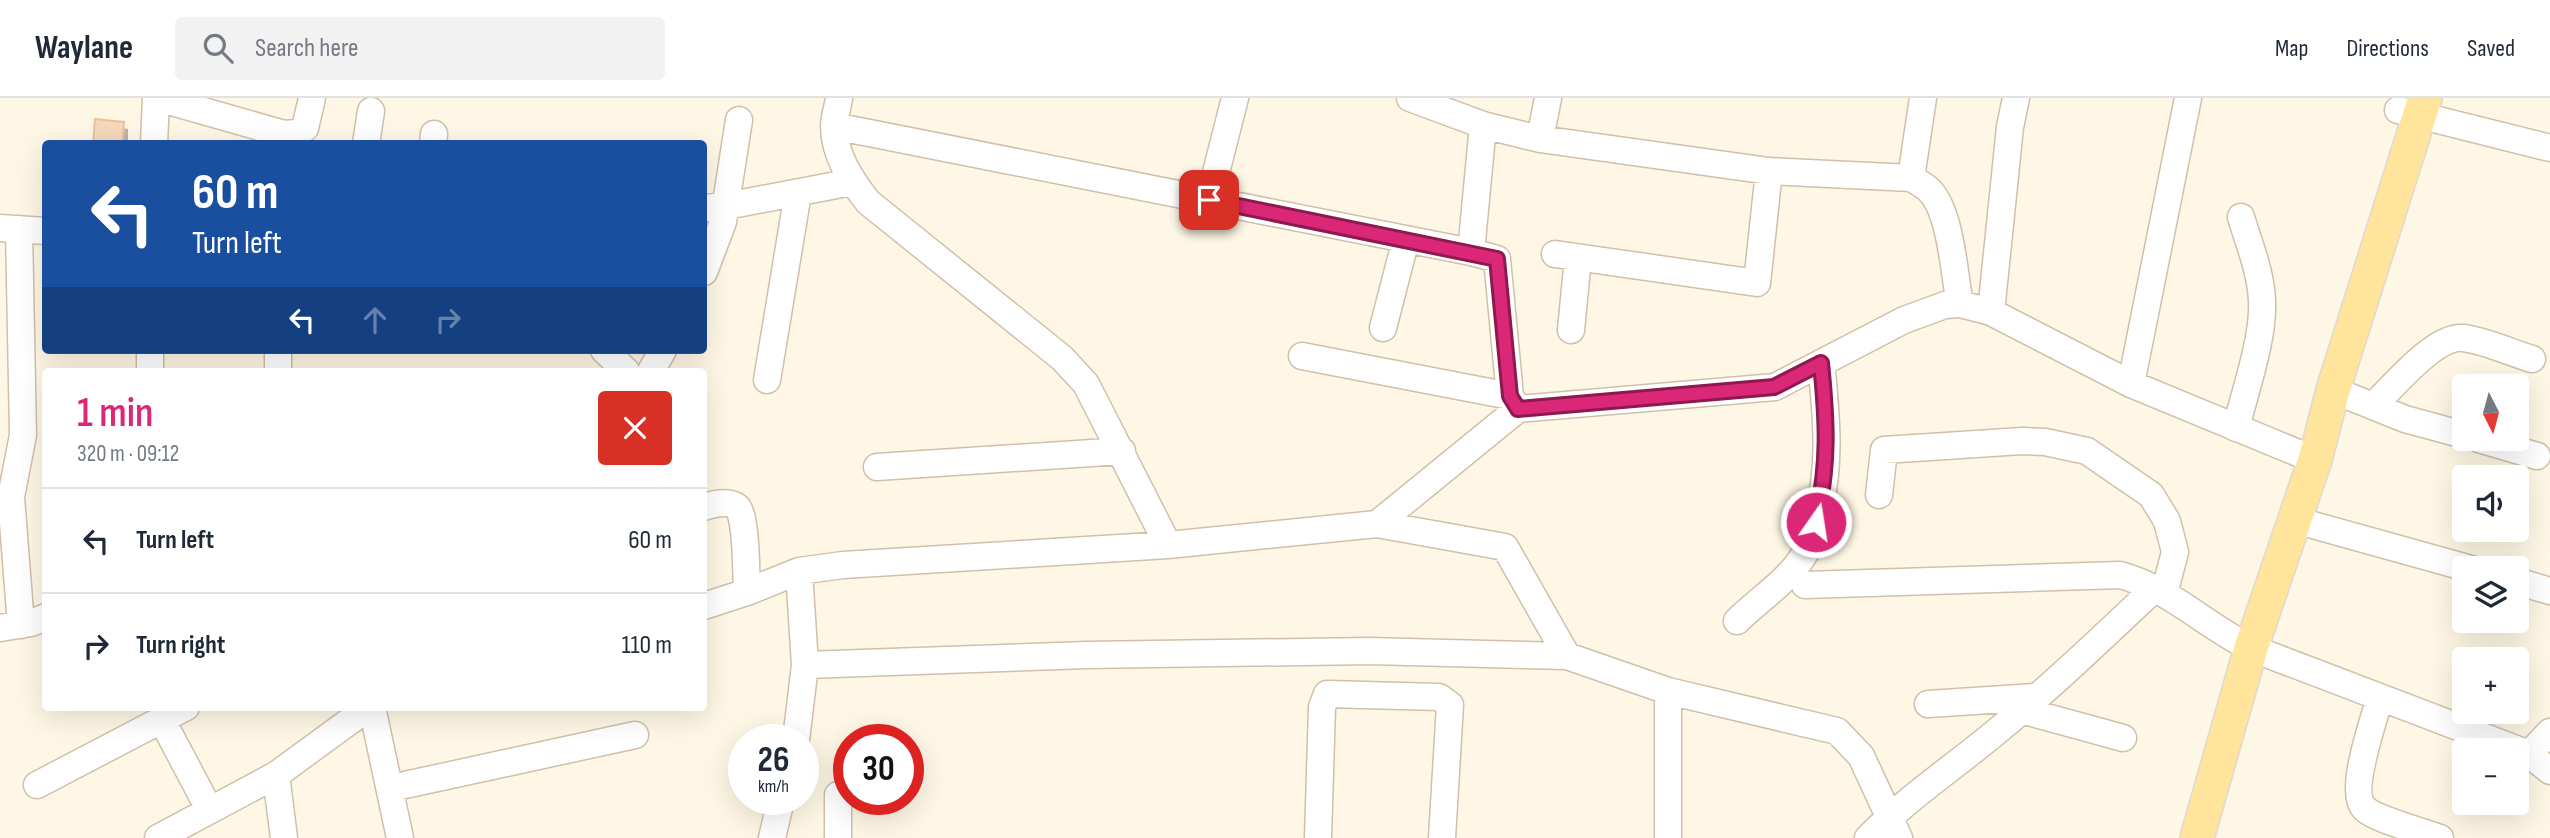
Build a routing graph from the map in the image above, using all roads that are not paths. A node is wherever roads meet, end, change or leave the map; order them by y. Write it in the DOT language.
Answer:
graph roads {
  1 [pos="157,98"];
  2 [pos="312,98"];
  3 [pos="839,98"];
  4 [pos="1235,98"];
  5 [pos="1410,98"];
  6 [pos="1548,98"];
  7 [pos="1923,98"];
  8 [pos="2016,98"];
  9 [pos="2188,98"];
  10 [pos="2411,105"];
  11 [pos="371,111"];
  12 [pos="740,120"];
  13 [pos="1483,125"];
  14 [pos="834,126"];
  15 [pos="1540,139"];
  16 [pos="154,140"];
  17 [pos="367,140"];
  18 [pos="2550,148"];
  19 [pos="1769,171"];
  20 [pos="1911,178"];
  21 [pos="852,182"];
  22 [pos="798,192"];
  23 [pos="1209,200"];
  24 [pos="715,207"];
  25 [pos="2241,216"];
  26 [pos="22,229"];
  27 [pos="1406,239"];
  28 [pos="1471,253"];
  29 [pos="707,264"];
  30 [pos="1960,304"];
  31 [pos="1991,312"];
  32 [pos="1383,328"];
  33 [pos="1571,330"];
  34 [pos="608,354"];
  35 [pos="1301,356"];
  36 [pos="2532,359"];
  37 [pos="1821,363"];
  38 [pos="623,368"];
  39 [pos="767,380"];
  40 [pos="2131,384"];
  41 [pos="2333,390"];
  42 [pos="11,391"];
  43 [pos="1514,403"];
  44 [pos="2373,406"];
  45 [pos="2236,428"];
  46 [pos="2452,432"];
  47 [pos="1122,451"];
  48 [pos="2523,452"];
  49 [pos="2304,456"];
  50 [pos="2537,456"];
  51 [pos="877,467"];
  52 [pos="1879,495"];
  53 [pos="707,506"];
  54 [pos="2295,520"];
  55 [pos="1377,524"];
  56 [pos="1168,545"];
  57 [pos="2452,564"];
  58 [pos="799,571"];
  59 [pos="1805,585"];
  60 [pos="2529,585"];
  61 [pos="2160,591"];
  62 [pos="2550,591"];
  63 [pos="747,592"];
  64 [pos="707,605"];
  65 [pos="1737,621"];
  66 [pos="22,623"];
  67 [pos="2242,644"];
  68 [pos="1567,656"];
  69 [pos="805,665"];
  70 [pos="1668,691"];
  71 [pos="2380,697"];
  72 [pos="1928,704"];
  73 [pos="2028,704"];
  74 [pos="179,711"];
  75 [pos="364,711"];
  76 [pos="371,711"];
  77 [pos="162,720"];
  78 [pos="798,724"];
  79 [pos="2550,732"];
  80 [pos="635,735"];
  81 [pos="2123,738"];
  82 [pos="2543,764"];
  83 [pos="276,775"];
  84 [pos="37,785"];
  85 [pos="391,788"];
  86 [pos="209,809"];
  87 [pos="777,815"];
  88 [pos="838,815"];
  89 [pos="1895,830"];
  90 [pos="158,838"];
  91 [pos="284,838"];
  92 [pos="400,838"];
  93 [pos="772,838"];
  94 [pos="838,838"];
  95 [pos="1318,838"];
  96 [pos="1442,838"];
  97 [pos="1668,838"];
  98 [pos="1868,838"];
  99 [pos="2173,838"];
  100 [pos="2197,838"];
  101 [pos="2440,838"];
  1 -- 2 [label="street"];
  1 -- 16 [label="street"];
  3 -- 14 [label="street"];
  4 -- 23 [label="street"];
  5 -- 13 [label="street"];
  6 -- 15 [label="street"];
  7 -- 20 [label="street"];
  8 -- 31 [label="street"];
  9 -- 40 [label="street"];
  10 -- 18 [label="street"];
  10 -- 41 [label="main road"];
  10 -- 49 [label="main road"];
  11 -- 17 [label="street"];
  12 -- 24 [label="street"];
  13 -- 15 [label="street"];
  13 -- 28 [label="street"];
  14 -- 21 [label="street"];
  14 -- 23 [label="street"];
  15 -- 19 [label="street"];
  19 -- 20 [label="street"];
  19 -- 33 [label="street"];
  20 -- 30 [label="street"];
  21 -- 22 [label="street"];
  21 -- 47 [label="street"];
  22 -- 24 [label="street"];
  22 -- 39 [label="street"];
  23 -- 27 [label="street"];
  24 -- 29 [label="street"];
  25 -- 45 [label="street"];
  26 -- 42 [label="street"];
  27 -- 28 [label="street"];
  27 -- 32 [label="street"];
  28 -- 43 [label="street"];
  30 -- 31 [label="street"];
  30 -- 37 [label="street"];
  31 -- 40 [label="street"];
  34 -- 38 [label="street"];
  35 -- 43 [label="street"];
  36 -- 44 [label="street"];
  37 -- 43 [label="street"];
  37 -- 65 [label="street"];
  40 -- 45 [label="street"];
  41 -- 44 [label="street"];
  41 -- 49 [label="main road"];
  42 -- 66 [label="street"];
  43 -- 55 [label="street"];
  44 -- 46 [label="street"];
  45 -- 49 [label="street"];
  47 -- 51 [label="street"];
  47 -- 56 [label="street"];
  48 -- 50 [label="street"];
  49 -- 54 [label="main road"];
  49 -- 67 [label="main road"];
  52 -- 61 [label="street"];
  53 -- 63 [label="street"];
  54 -- 57 [label="street"];
  54 -- 67 [label="main road"];
  55 -- 56 [label="street"];
  55 -- 68 [label="street"];
  56 -- 58 [label="street"];
  58 -- 63 [label="street"];
  58 -- 69 [label="street"];
  59 -- 61 [label="street"];
  60 -- 62 [label="street"];
  61 -- 67 [label="street"];
  61 -- 73 [label="street"];
  63 -- 64 [label="street"];
  67 -- 71 [label="street"];
  67 -- 99 [label="main road"];
  67 -- 100 [label="main road"];
  68 -- 69 [label="street"];
  68 -- 70 [label="street"];
  69 -- 78 [label="street"];
  70 -- 89 [label="street"];
  70 -- 97 [label="street"];
  71 -- 82 [label="street"];
  71 -- 101 [label="street"];
  72 -- 73 [label="street"];
  73 -- 81 [label="street"];
  73 -- 89 [label="street"];
  74 -- 77 [label="street"];
  75 -- 83 [label="street"];
  76 -- 85 [label="street"];
  77 -- 84 [label="street"];
  77 -- 86 [label="street"];
  79 -- 82 [label="street"];
  80 -- 85 [label="street"];
  83 -- 86 [label="street"];
  83 -- 91 [label="street"];
  85 -- 92 [label="street"];
  86 -- 90 [label="street"];
  87 -- 93 [label="street"];
  88 -- 94 [label="street"];
  89 -- 98 [label="street"];
  95 -- 96 [label="street"];
}
